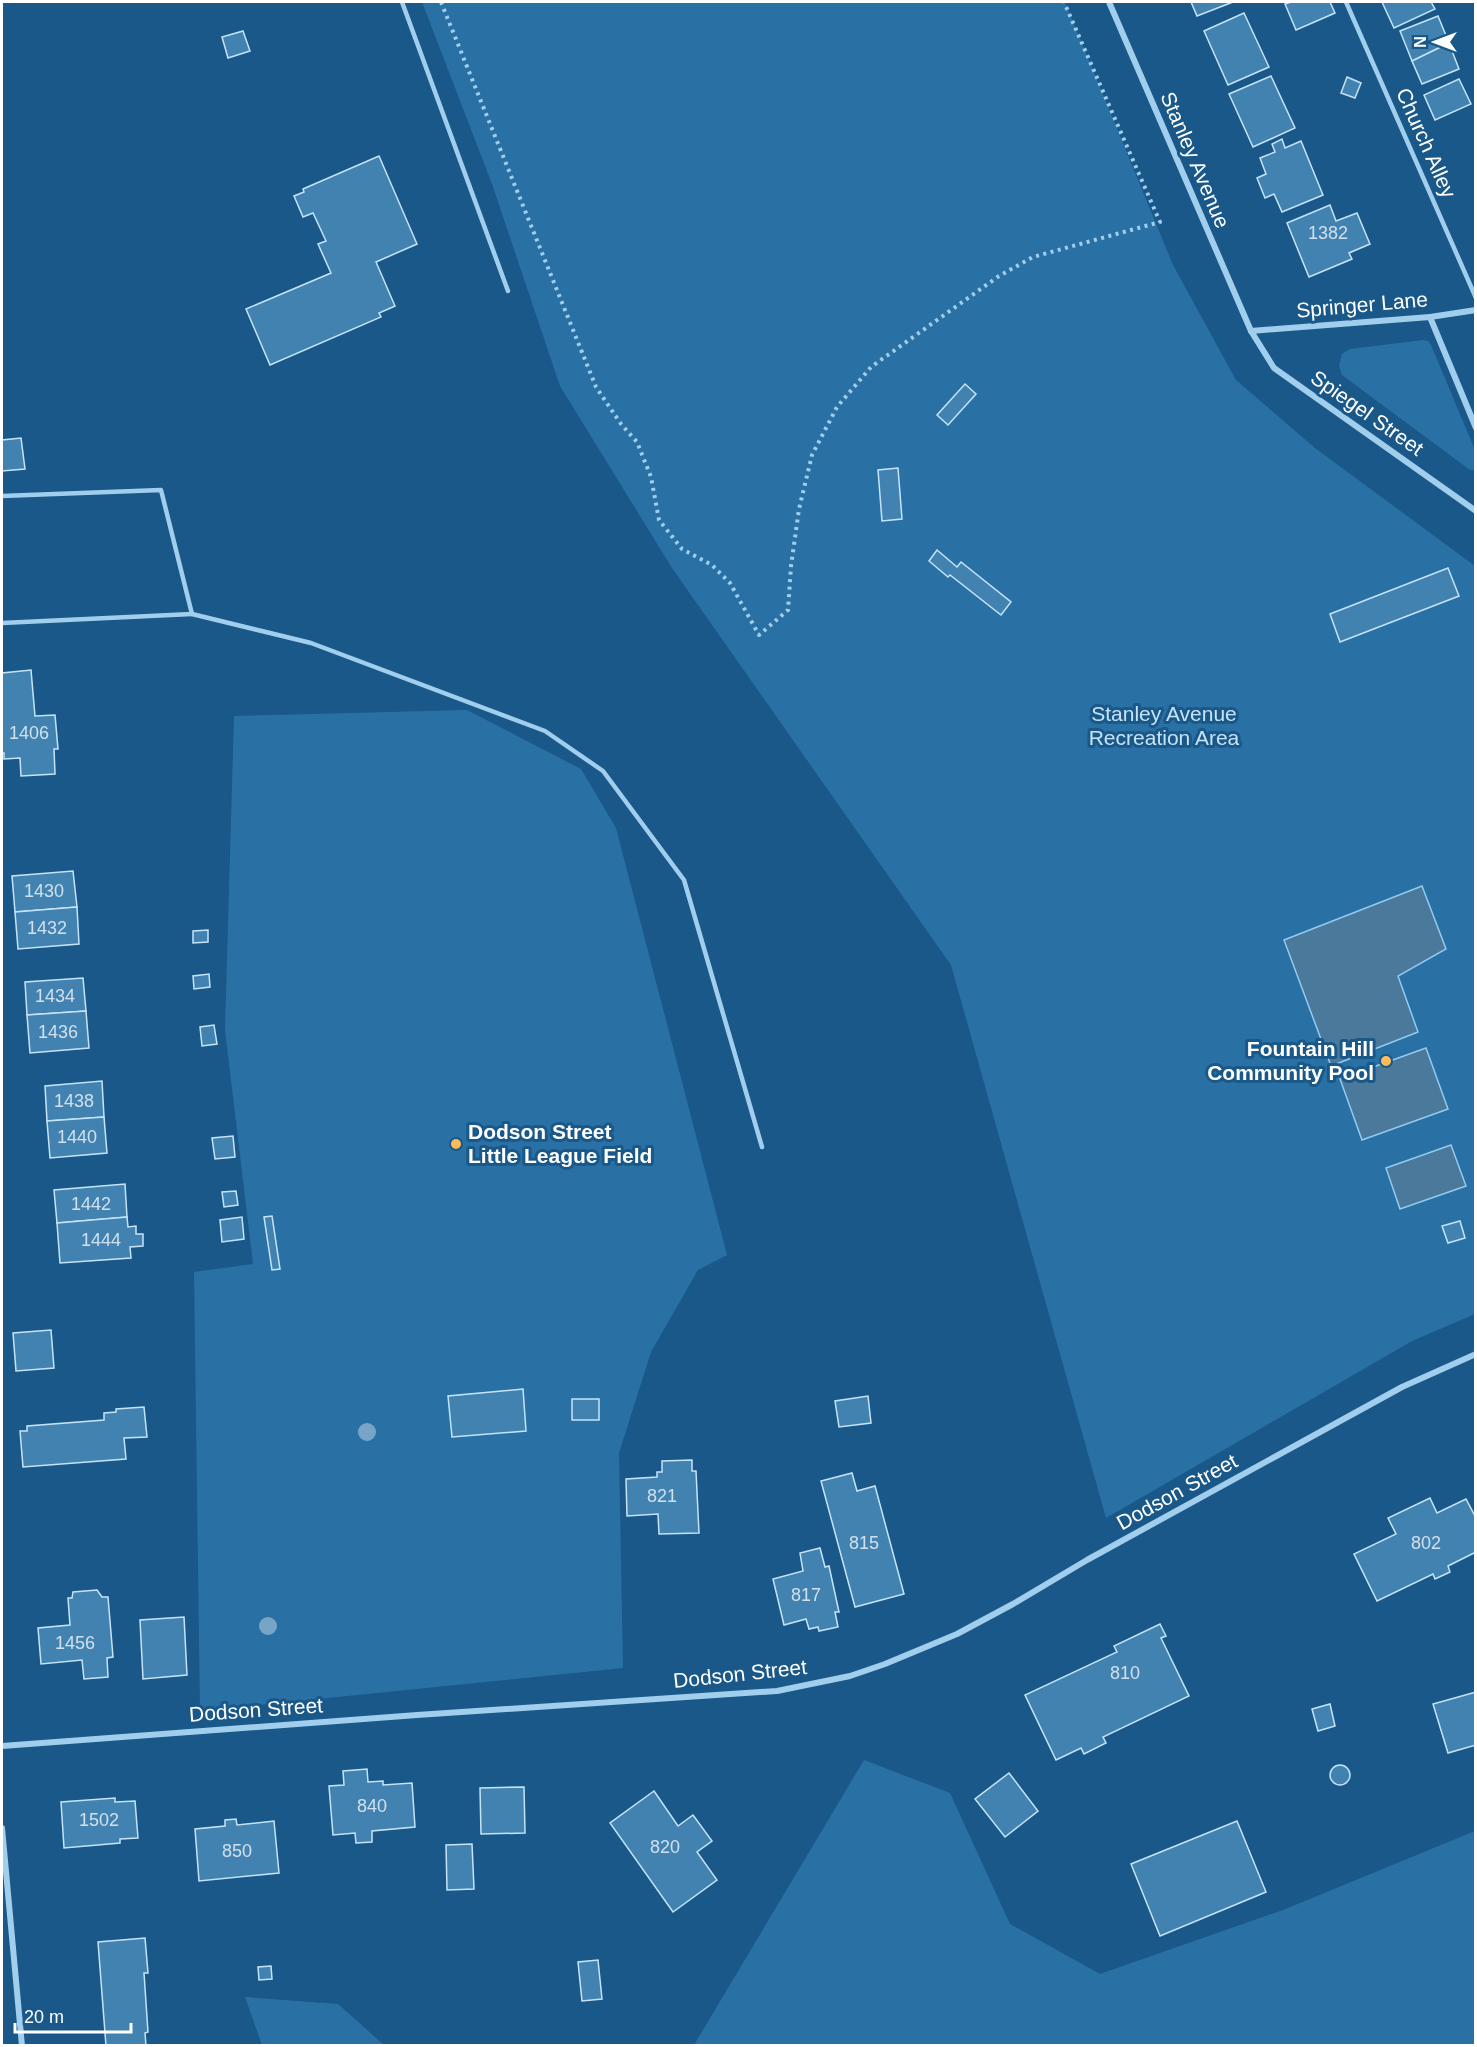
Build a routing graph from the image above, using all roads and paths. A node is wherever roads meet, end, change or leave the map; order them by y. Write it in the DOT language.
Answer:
graph roads {
  1 [pos="402,2"];
  2 [pos="441,2"];
  3 [pos="1064,2"];
  4 [pos="1109,2"];
  5 [pos="1346,2"];
  6 [pos="508,291"];
  7 [pos="1476,298"];
  8 [pos="1476,310"];
  9 [pos="1430,317"];
  10 [pos="1251,331"];
  11 [pos="1476,428"];
  12 [pos="2,496"];
  13 [pos="1476,511"];
  14 [pos="192,614"];
  15 [pos="2,623"];
  16 [pos="762,1147"];
  17 [pos="1476,1354"];
  18 [pos="2,1746"];
  19 [pos="2,1828"];
  20 [pos="22,2046"];
  1 -- 6 [label="lane"];
  2 -- 3 [label="path"];
  4 -- 10 [label="street, Stanley Avenue"];
  5 -- 7 [label="lane, Church Alley"];
  8 -- 9 [label="street, Springer Lane"];
  9 -- 10 [label="street, Springer Lane"];
  9 -- 11 [label="street"];
  10 -- 13 [label="street, Spiegel Street"];
  12 -- 14 [label="lane"];
  14 -- 15 [label="lane"];
  14 -- 16 [label="lane"];
  17 -- 18 [label="street, Dodson Street"];
  19 -- 20 [label="street"];
}
